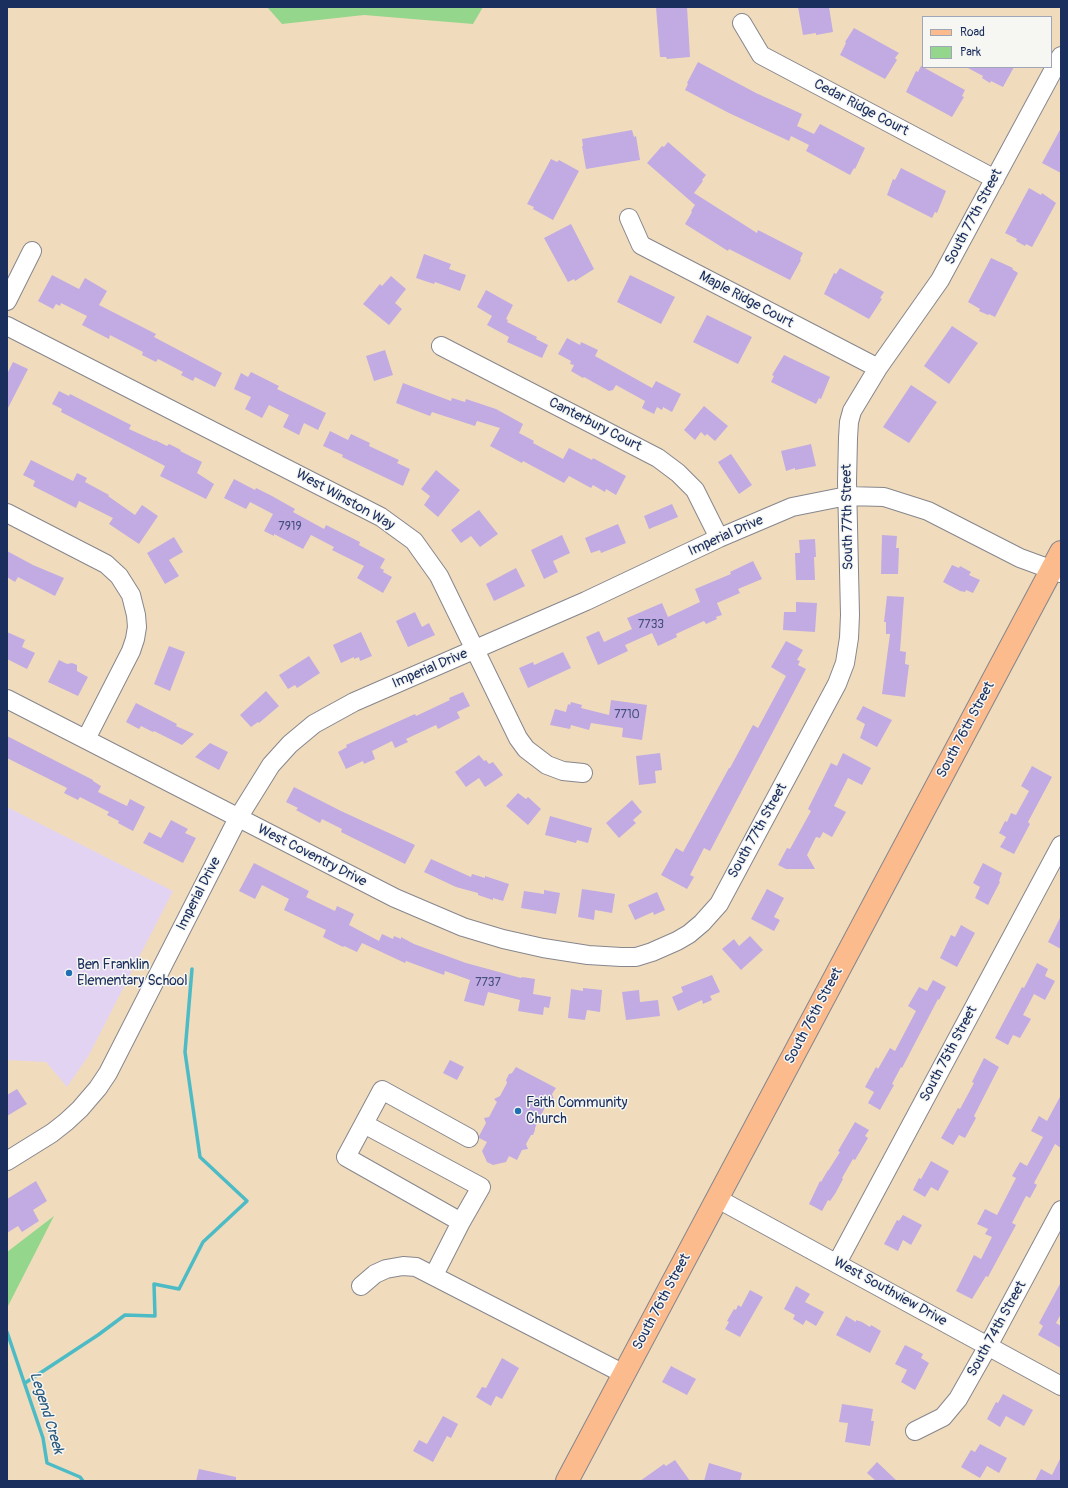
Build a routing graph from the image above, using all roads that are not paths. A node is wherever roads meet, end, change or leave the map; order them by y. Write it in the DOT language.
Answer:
graph roads {
  1 [pos="742,23"];
  2 [pos="1061,56"];
  3 [pos="994,179"];
  4 [pos="629,218"];
  5 [pos="32,251"];
  6 [pos="7,301"];
  7 [pos="7,326"];
  8 [pos="441,346"];
  9 [pos="878,368"];
  10 [pos="847,496"];
  11 [pos="7,513"];
  12 [pos="719,538"];
  13 [pos="1058,565"];
  14 [pos="475,650"];
  15 [pos="7,699"];
  16 [pos="86,739"];
  17 [pos="583,773"];
  18 [pos="238,818"];
  19 [pos="1061,845"];
  20 [pos="636,957"];
  21 [pos="364,1124"];
  22 [pos="469,1138"];
  23 [pos="7,1161"];
  24 [pos="718,1199"];
  25 [pos="1061,1210"];
  26 [pos="461,1222"];
  27 [pos="837,1263"];
  28 [pos="434,1275"];
  29 [pos="361,1286"];
  30 [pos="988,1346"];
  31 [pos="624,1374"];
  32 [pos="1061,1386"];
  33 [pos="915,1432"];
  34 [pos="567,1481"];
  1 -- 3 [label="street, Cedar Ridge Court"];
  2 -- 3 [label="street, South 77th Street"];
  3 -- 9 [label="street, South 77th Street"];
  4 -- 9 [label="street, Maple Ridge Court"];
  5 -- 6 [label="street"];
  7 -- 14 [label="street, West Winston Way"];
  8 -- 12 [label="street, Canterbury Court"];
  9 -- 10 [label="street, South 77th Street"];
  10 -- 12 [label="street, Imperial Drive"];
  10 -- 13 [label="street, Imperial Drive"];
  10 -- 20 [label="street, South 77th Street"];
  11 -- 16 [label="street"];
  12 -- 14 [label="street, Imperial Drive"];
  13 -- 24 [label="main road, South 76th Street"];
  14 -- 17 [label="street, West Winston Way"];
  14 -- 18 [label="street, Imperial Drive"];
  15 -- 16 [label="street, West Coventry Drive"];
  16 -- 18 [label="street, West Coventry Drive"];
  18 -- 20 [label="street, West Coventry Drive"];
  18 -- 23 [label="street, Imperial Drive"];
  19 -- 27 [label="street, South 75th Street"];
  21 -- 22 [label="street"];
  21 -- 26 [label="street"];
  21 -- 26 [label="street"];
  24 -- 27 [label="street, West Southview Drive"];
  24 -- 31 [label="main road, South 76th Street"];
  25 -- 30 [label="street, South 74th Street"];
  26 -- 28 [label="street"];
  27 -- 30 [label="street, West Southview Drive"];
  28 -- 29 [label="street"];
  28 -- 31 [label="street"];
  30 -- 32 [label="street, West Southview Drive"];
  30 -- 33 [label="street, South 74th Street"];
  31 -- 34 [label="main road, South 76th Street"];
}
